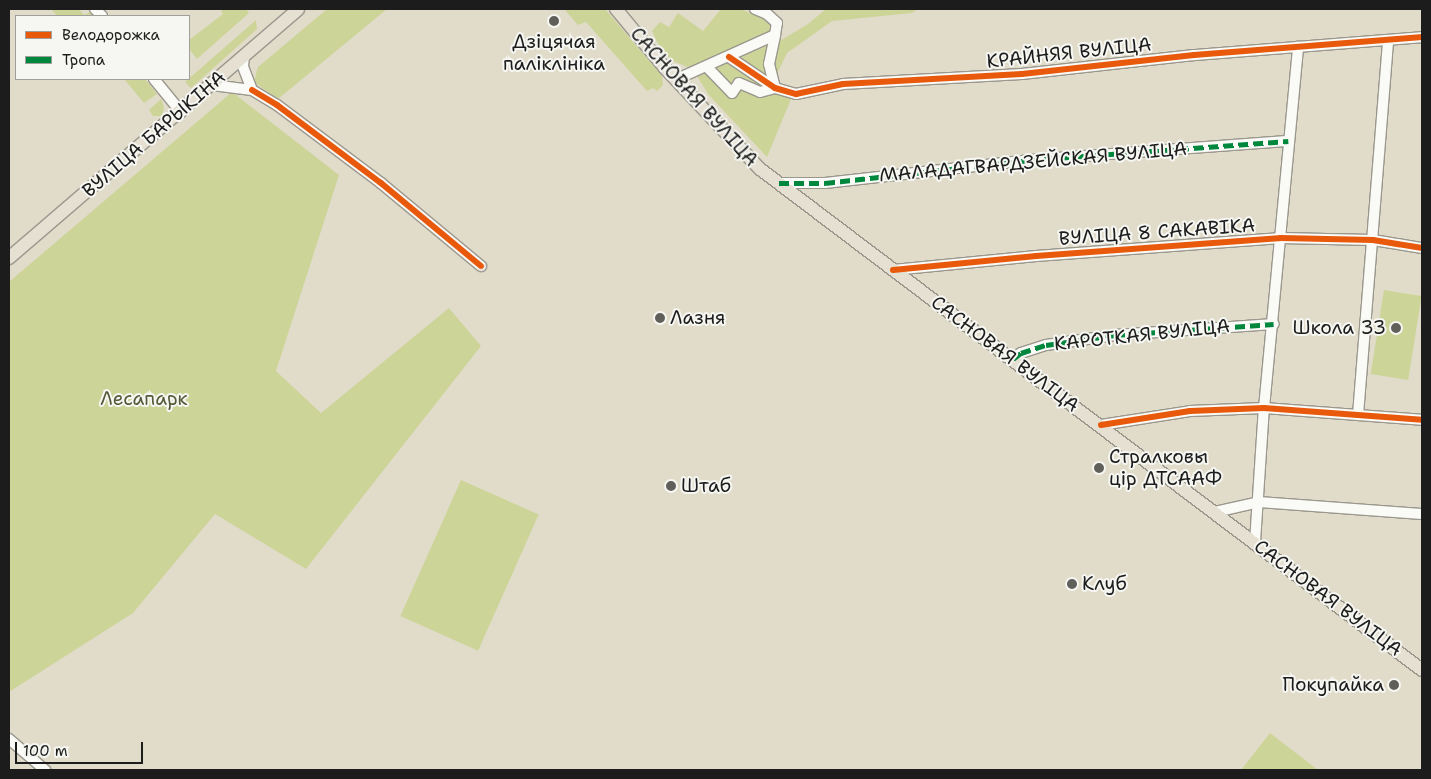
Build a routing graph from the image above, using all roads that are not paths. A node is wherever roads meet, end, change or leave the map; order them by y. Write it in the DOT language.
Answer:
graph roads {
  1 [pos="298,9"];
  2 [pos="616,9"];
  3 [pos="755,9"];
  4 [pos="775,36"];
  5 [pos="1422,37"];
  6 [pos="1388,40"];
  7 [pos="1298,46"];
  8 [pos="244,57"];
  9 [pos="729,58"];
  10 [pos="707,67"];
  11 [pos="155,80"];
  12 [pos="677,80"];
  13 [pos="212,85"];
  14 [pos="775,88"];
  15 [pos="252,90"];
  16 [pos="181,112"];
  17 [pos="1288,141"];
  18 [pos="779,184"];
  19 [pos="1281,238"];
  20 [pos="1373,240"];
  21 [pos="1422,248"];
  22 [pos="9,258"];
  23 [pos="481,266"];
  24 [pos="893,270"];
  25 [pos="1274,324"];
  26 [pos="1013,359"];
  27 [pos="1264,408"];
  28 [pos="1358,415"];
  29 [pos="1422,420"];
  30 [pos="1101,425"];
  31 [pos="1260,502"];
  32 [pos="1215,512"];
  33 [pos="1422,514"];
  34 [pos="1255,542"];
  35 [pos="1422,670"];
  36 [pos="9,739"];
  37 [pos="45,770"];
  1 -- 8 [label="main road, ВУЛІЦА БАРЫКІНА"];
  2 -- 12 [label="main road, САСНОВАЯ ВУЛІЦА"];
  3 -- 4 [label="street"];
  4 -- 9 [label="street"];
  4 -- 14 [label="street"];
  5 -- 6 [label="street, КРАЙНЯЯ ВУЛІЦА"];
  6 -- 7 [label="street, КРАЙНЯЯ ВУЛІЦА"];
  6 -- 20 [label="street"];
  7 -- 14 [label="street, КРАЙНЯЯ ВУЛІЦА"];
  7 -- 17 [label="street"];
  8 -- 13 [label="main road, ВУЛІЦА БАРЫКІНА"];
  8 -- 15 [label="street"];
  9 -- 10 [label="street"];
  9 -- 14 [label="street, КРАЙНЯЯ ВУЛІЦА"];
  10 -- 12 [label="street"];
  10 -- 14 [label="street, КРАЙНЯЯ ВУЛІЦА"];
  11 -- 16 [label="street"];
  12 -- 18 [label="main road, САСНОВАЯ ВУЛІЦА"];
  13 -- 15 [label="street"];
  13 -- 16 [label="main road, ВУЛІЦА БАРЫКІНА"];
  15 -- 23 [label="street"];
  16 -- 22 [label="main road, ВУЛІЦА БАРЫКІНА"];
  17 -- 18 [label="street, МАЛАДАГВАРДЗЕЙСКАЯ ВУЛІЦА"];
  17 -- 19 [label="street"];
  18 -- 24 [label="main road, САСНОВАЯ ВУЛІЦА"];
  19 -- 20 [label="street, ВУЛІЦА 8 САКАВІКА"];
  19 -- 24 [label="street, ВУЛІЦА 8 САКАВІКА"];
  19 -- 25 [label="street"];
  20 -- 21 [label="street, ВУЛІЦА 8 САКАВІКА"];
  20 -- 28 [label="street"];
  24 -- 26 [label="main road, САСНОВАЯ ВУЛІЦА"];
  25 -- 26 [label="street, КАРОТКАЯ ВУЛІЦА"];
  25 -- 27 [label="street"];
  26 -- 30 [label="main road, САСНОВАЯ ВУЛІЦА"];
  27 -- 28 [label="street"];
  27 -- 30 [label="street"];
  27 -- 31 [label="street"];
  28 -- 29 [label="street"];
  30 -- 32 [label="main road, САСНОВАЯ ВУЛІЦА"];
  31 -- 32 [label="street"];
  31 -- 33 [label="street"];
  31 -- 34 [label="street"];
  32 -- 34 [label="main road, САСНОВАЯ ВУЛІЦА"];
  34 -- 35 [label="main road, САСНОВАЯ ВУЛІЦА"];
  36 -- 37 [label="street"];
}
